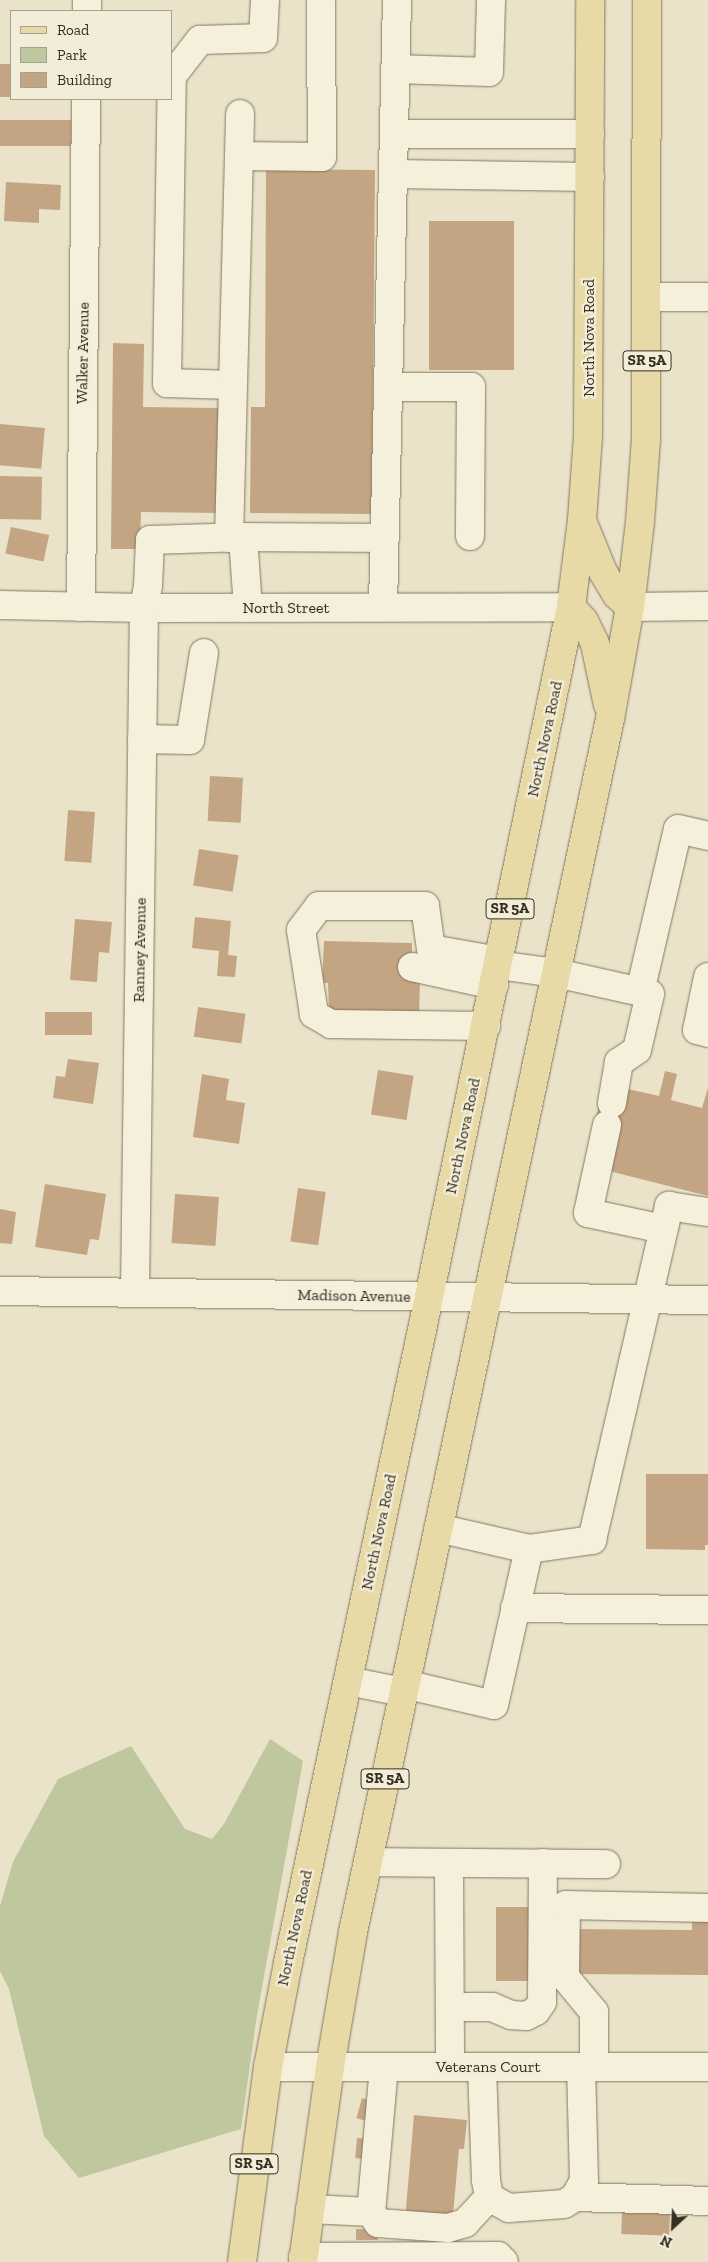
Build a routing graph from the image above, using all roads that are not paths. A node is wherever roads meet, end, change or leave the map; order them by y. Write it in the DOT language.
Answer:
graph roads {
  1 [pos="265,0"];
  2 [pos="321,0"];
  3 [pos="397,0"];
  4 [pos="491,0"];
  5 [pos="590,0"];
  6 [pos="647,0"];
  7 [pos="395,69"];
  8 [pos="172,76"];
  9 [pos="86,100"];
  10 [pos="172,100"];
  11 [pos="240,114"];
  12 [pos="396,134"];
  13 [pos="590,134"];
  14 [pos="239,156"];
  15 [pos="394,174"];
  16 [pos="590,177"];
  17 [pos="708,297"];
  18 [pos="647,298"];
  19 [pos="232,385"];
  20 [pos="389,386"];
  21 [pos="582,520"];
  22 [pos="470,536"];
  23 [pos="236,538"];
  24 [pos="385,538"];
  25 [pos="0,605"];
  26 [pos="708,606"];
  27 [pos="80,607"];
  28 [pos="384,607"];
  29 [pos="571,607"];
  30 [pos="630,607"];
  31 [pos="144,608"];
  32 [pos="248,608"];
  33 [pos="204,653"];
  34 [pos="610,719"];
  35 [pos="142,739"];
  36 [pos="708,836"];
  37 [pos="412,967"];
  38 [pos="497,970"];
  39 [pos="556,973"];
  40 [pos="708,977"];
  41 [pos="645,993"];
  42 [pos="486,1026"];
  43 [pos="708,1033"];
  44 [pos="708,1212"];
  45 [pos="663,1229"];
  46 [pos="0,1291"];
  47 [pos="135,1293"];
  48 [pos="429,1297"];
  49 [pos="487,1298"];
  50 [pos="649,1300"];
  51 [pos="708,1300"];
  52 [pos="438,1528"];
  53 [pos="528,1549"];
  54 [pos="515,1608"];
  55 [pos="708,1610"];
  56 [pos="348,1681"];
  57 [pos="404,1688"];
  58 [pos="368,1862"];
  59 [pos="449,1863"];
  60 [pos="543,1863"];
  61 [pos="606,1864"];
  62 [pos="708,1908"];
  63 [pos="450,2007"];
  64 [pos="268,2067"];
  65 [pos="330,2067"];
  66 [pos="384,2067"];
  67 [pos="450,2067"];
  68 [pos="587,2067"];
  69 [pos="708,2067"];
  70 [pos="482,2080"];
  71 [pos="489,2197"];
  72 [pos="575,2197"];
  73 [pos="708,2201"];
  74 [pos="310,2209"];
  75 [pos="371,2212"];
  76 [pos="303,2260"];
  77 [pos="242,2262"];
  78 [pos="504,2262"];
  1 -- 8 [label="street"];
  2 -- 14 [label="street"];
  3 -- 7 [label="street"];
  4 -- 7 [label="street"];
  5 -- 13 [label="main road, North Nova Road / SR 5A"];
  6 -- 18 [label="main road, SR 5A"];
  7 -- 12 [label="street"];
  9 -- 27 [label="street, Walker Avenue"];
  10 -- 19 [label="street"];
  11 -- 14 [label="street"];
  12 -- 13 [label="street"];
  12 -- 15 [label="street"];
  13 -- 16 [label="main road, North Nova Road / SR 5A"];
  14 -- 19 [label="street"];
  15 -- 16 [label="street"];
  15 -- 20 [label="street"];
  16 -- 21 [label="main road, North Nova Road / SR 5A"];
  17 -- 18 [label="street"];
  18 -- 30 [label="main road, SR 5A"];
  19 -- 23 [label="street"];
  20 -- 22 [label="street"];
  20 -- 24 [label="street"];
  21 -- 29 [label="main road, North Nova Road / SR 5A"];
  21 -- 30 [label="main road"];
  23 -- 24 [label="street"];
  23 -- 31 [label="street, Ranney Avenue"];
  23 -- 32 [label="street"];
  24 -- 28 [label="street"];
  25 -- 27 [label="street, North Street"];
  26 -- 30 [label="street"];
  27 -- 31 [label="street, North Street"];
  28 -- 29 [label="street, North Street"];
  28 -- 32 [label="street, North Street"];
  29 -- 34 [label="main road"];
  29 -- 38 [label="main road, North Nova Road / SR 5A"];
  30 -- 34 [label="main road, SR 5A"];
  31 -- 32 [label="street, North Street"];
  31 -- 35 [label="street, Ranney Avenue"];
  33 -- 35 [label="street"];
  34 -- 39 [label="main road, SR 5A"];
  35 -- 47 [label="street, Ranney Avenue"];
  36 -- 41 [label="street"];
  37 -- 38 [label="street"];
  38 -- 39 [label="street"];
  38 -- 42 [label="main road, North Nova Road / SR 5A"];
  38 -- 42 [label="street"];
  39 -- 41 [label="street"];
  39 -- 49 [label="main road, SR 5A"];
  40 -- 43 [label="street"];
  41 -- 45 [label="street"];
  42 -- 48 [label="main road, North Nova Road / SR 5A"];
  44 -- 45 [label="street"];
  45 -- 50 [label="street"];
  46 -- 47 [label="street, Madison Avenue"];
  47 -- 48 [label="street, Madison Avenue"];
  48 -- 49 [label="street, Madison Avenue"];
  48 -- 56 [label="main road, North Nova Road / SR 5A"];
  49 -- 50 [label="street, Madison Avenue"];
  49 -- 52 [label="main road, SR 5A"];
  50 -- 51 [label="street, Madison Avenue"];
  50 -- 53 [label="street"];
  52 -- 53 [label="street"];
  52 -- 57 [label="main road, SR 5A"];
  53 -- 54 [label="street"];
  54 -- 55 [label="street"];
  54 -- 57 [label="street"];
  56 -- 57 [label="street"];
  56 -- 64 [label="main road, North Nova Road / SR 5A"];
  57 -- 58 [label="main road, SR 5A"];
  58 -- 59 [label="street"];
  58 -- 65 [label="main road, SR 5A"];
  59 -- 60 [label="street"];
  59 -- 63 [label="street"];
  60 -- 61 [label="street"];
  60 -- 63 [label="street"];
  62 -- 68 [label="street"];
  63 -- 67 [label="street"];
  64 -- 65 [label="street, Veterans Court"];
  64 -- 77 [label="main road, North Nova Road / SR 5A"];
  65 -- 66 [label="street, Veterans Court"];
  65 -- 74 [label="main road, SR 5A"];
  66 -- 67 [label="street, Veterans Court"];
  66 -- 75 [label="street"];
  67 -- 70 [label="street, Veterans Court"];
  68 -- 69 [label="street, Veterans Court"];
  68 -- 70 [label="street, Veterans Court"];
  68 -- 72 [label="street"];
  70 -- 71 [label="street"];
  71 -- 72 [label="street"];
  71 -- 75 [label="street"];
  72 -- 73 [label="street"];
  74 -- 75 [label="street"];
  74 -- 76 [label="main road, SR 5A"];
  76 -- 78 [label="street"];
}
